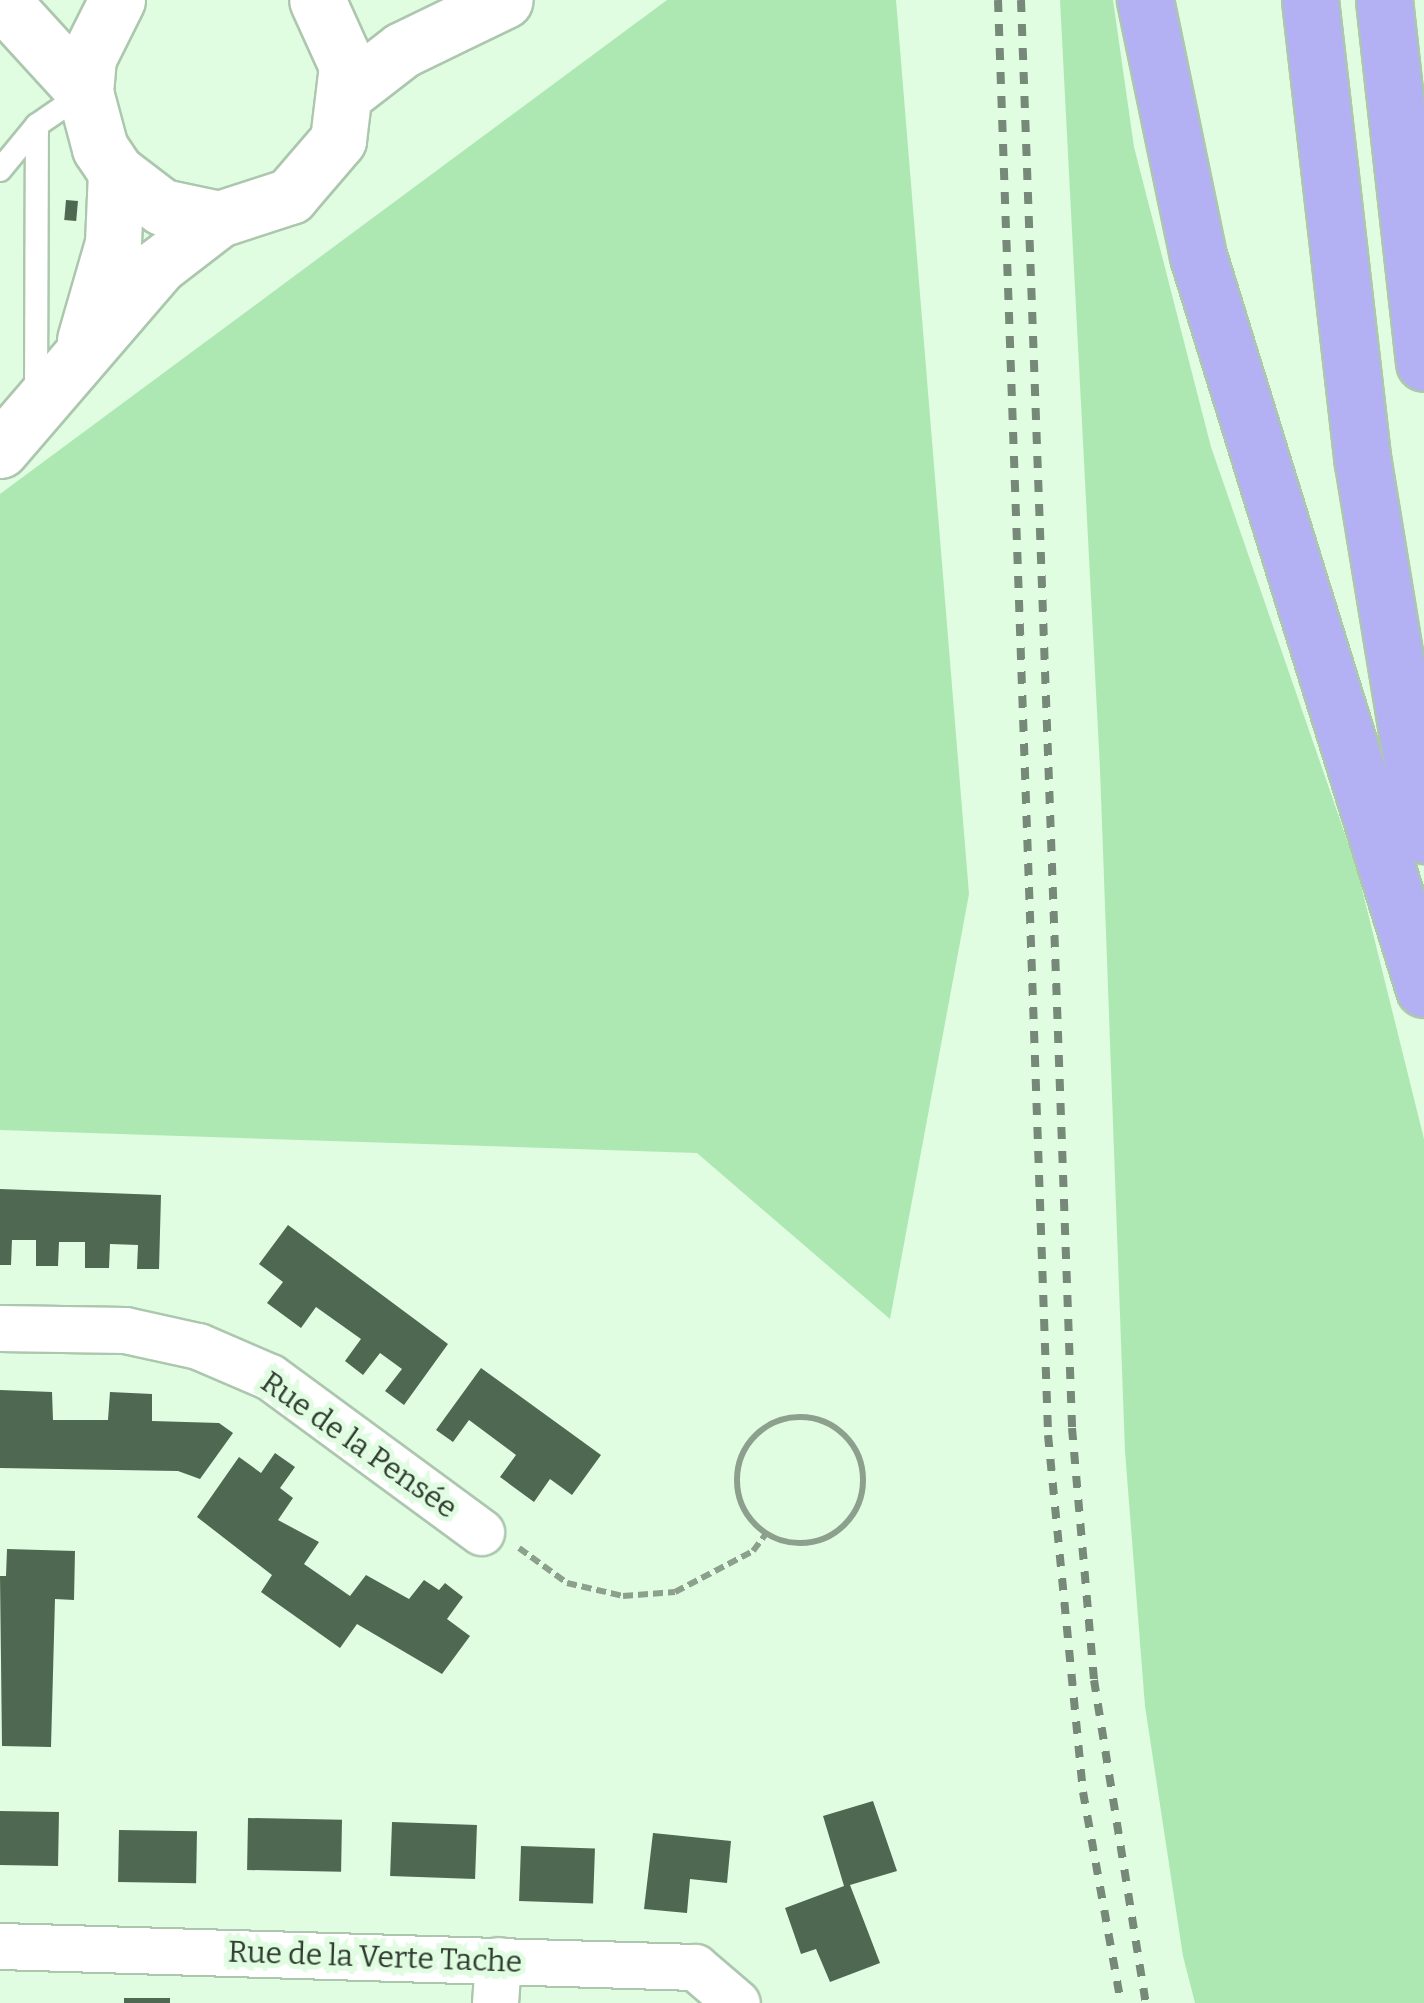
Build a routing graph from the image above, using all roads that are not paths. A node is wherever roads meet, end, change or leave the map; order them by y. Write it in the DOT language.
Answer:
graph roads {
  1 [pos="0,0"];
  2 [pos="117,0"];
  3 [pos="317,0"];
  4 [pos="504,0"];
  5 [pos="1145,0"];
  6 [pos="1310,0"];
  7 [pos="1384,0"];
  8 [pos="349,91"];
  9 [pos="84,92"];
  10 [pos="37,126"];
  11 [pos="0,170"];
  12 [pos="116,172"];
  13 [pos="219,219"];
  14 [pos="80,356"];
  15 [pos="1424,363"];
  16 [pos="9,434"];
  17 [pos="1424,835"];
  18 [pos="1424,989"];
  19 [pos="0,1328"];
  20 [pos="481,1532"];
  21 [pos="0,1946"];
  22 [pos="497,1982"];
  23 [pos="738,2003"];
  1 -- 9 [label="main road"];
  2 -- 9 [label="main road"];
  3 -- 8 [label="main road"];
  4 -- 8 [label="main road"];
  5 -- 18 [label="highway"];
  6 -- 17 [label="highway"];
  7 -- 15 [label="highway"];
  8 -- 13 [label="main road"];
  9 -- 10 [label="lane"];
  9 -- 12 [label="main road"];
  10 -- 11 [label="lane"];
  10 -- 16 [label="lane"];
  12 -- 13 [label="main road"];
  12 -- 14 [label="main road"];
  13 -- 14 [label="main road"];
  14 -- 16 [label="main road"];
  19 -- 20 [label="street, Rue de la Pensée"];
  21 -- 22 [label="street, Rue de la Verte Tache"];
  22 -- 23 [label="street, Rue de la Verte Tache"];
}
